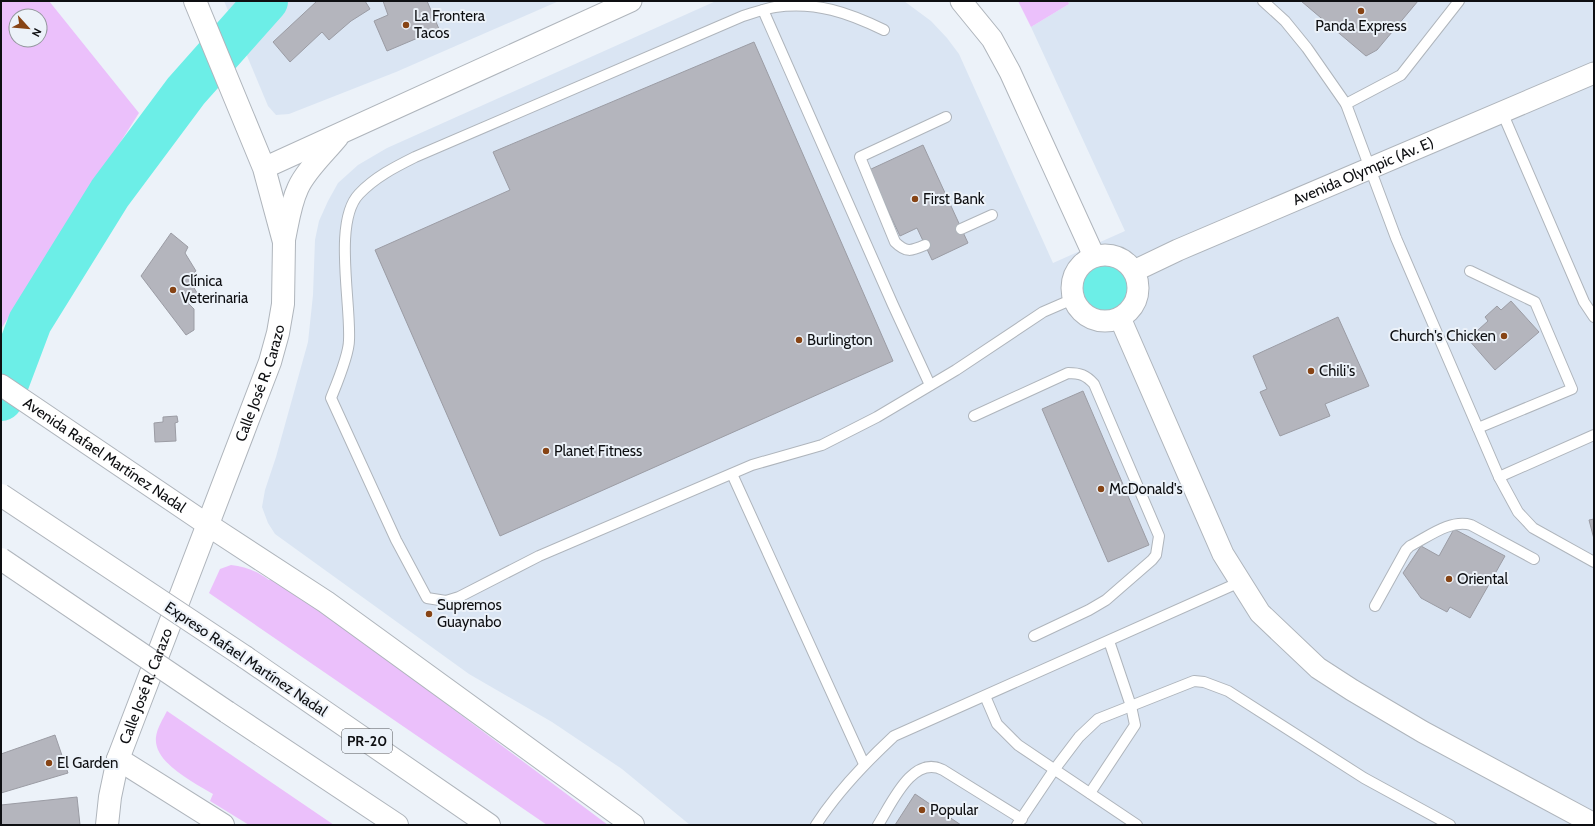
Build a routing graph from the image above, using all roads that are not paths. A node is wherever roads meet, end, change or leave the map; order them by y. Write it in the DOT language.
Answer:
graph roads {
  1 [pos="630,1"];
  2 [pos="961,1"];
  3 [pos="1263,1"];
  4 [pos="1459,1"];
  5 [pos="196,3"];
  6 [pos="763,10"];
  7 [pos="884,30"];
  8 [pos="1594,73"];
  9 [pos="1346,104"];
  10 [pos="1502,112"];
  11 [pos="946,117"];
  12 [pos="342,132"];
  13 [pos="264,168"];
  14 [pos="1369,169"];
  15 [pos="992,215"];
  16 [pos="961,229"];
  17 [pos="284,242"];
  18 [pos="925,245"];
  19 [pos="1094,256"];
  20 [pos="1134,271"];
  21 [pos="1470,271"];
  22 [pos="1073,299"];
  23 [pos="1594,317"];
  24 [pos="1120,318"];
  25 [pos="1,385"];
  26 [pos="930,385"];
  27 [pos="974,416"];
  28 [pos="1478,428"];
  29 [pos="1594,435"];
  30 [pos="732,474"];
  31 [pos="1499,477"];
  32 [pos="1,495"];
  33 [pos="208,525"];
  34 [pos="1,559"];
  35 [pos="1534,559"];
  36 [pos="1594,562"];
  37 [pos="1240,582"];
  38 [pos="1375,606"];
  39 [pos="1034,636"];
  40 [pos="1109,642"];
  41 [pos="985,696"];
  42 [pos="1131,706"];
  43 [pos="118,759"];
  44 [pos="864,764"];
  45 [pos="1054,770"];
  46 [pos="1090,793"];
  47 [pos="1020,822"];
  48 [pos="1594,824"];
  49 [pos="107,825"];
  50 [pos="223,825"];
  51 [pos="397,825"];
  52 [pos="489,825"];
  53 [pos="633,825"];
  54 [pos="816,825"];
  55 [pos="878,825"];
  56 [pos="1137,825"];
  57 [pos="1450,825"];
  1 -- 12 [label="street"];
  2 -- 19 [label="street"];
  3 -- 9 [label="lane"];
  4 -- 9 [label="lane"];
  5 -- 13 [label="main road, Calle José R. Carazo"];
  6 -- 7 [label="lane"];
  6 -- 26 [label="lane"];
  6 -- 30 [label="lane"];
  8 -- 10 [label="street, Avenida Olympic (Av. E)"];
  9 -- 14 [label="lane"];
  10 -- 14 [label="street, Avenida Olympic (Av. E)"];
  10 -- 23 [label="lane"];
  11 -- 18 [label="lane"];
  12 -- 13 [label="street"];
  12 -- 17 [label="street"];
  13 -- 17 [label="main road, Calle José R. Carazo"];
  14 -- 20 [label="street, Avenida Olympic (Av. E)"];
  14 -- 28 [label="lane"];
  15 -- 16 [label="lane"];
  17 -- 33 [label="main road, Calle José R. Carazo"];
  19 -- 20 [label="street"];
  19 -- 22 [label="street"];
  20 -- 24 [label="street"];
  21 -- 28 [label="lane"];
  22 -- 24 [label="street"];
  22 -- 26 [label="lane"];
  24 -- 37 [label="street"];
  25 -- 33 [label="street, Avenida Rafael Martínez Nadal"];
  26 -- 30 [label="lane"];
  27 -- 39 [label="lane"];
  28 -- 31 [label="lane"];
  29 -- 31 [label="lane"];
  30 -- 44 [label="lane"];
  31 -- 36 [label="lane"];
  32 -- 52 [label="main road, Expreso Rafael Martínez Nadal / PR-20, bridge"];
  33 -- 43 [label="main road, Calle José R. Carazo"];
  33 -- 53 [label="main road"];
  34 -- 51 [label="main road, bridge"];
  35 -- 38 [label="lane"];
  37 -- 40 [label="lane"];
  37 -- 48 [label="street"];
  40 -- 41 [label="lane"];
  40 -- 42 [label="lane"];
  41 -- 44 [label="lane"];
  41 -- 45 [label="lane"];
  42 -- 45 [label="lane"];
  42 -- 46 [label="lane"];
  42 -- 57 [label="lane"];
  43 -- 49 [label="main road, Calle José R. Carazo"];
  43 -- 50 [label="main road"];
  44 -- 54 [label="lane"];
  45 -- 46 [label="lane"];
  45 -- 47 [label="lane"];
  46 -- 56 [label="lane"];
  47 -- 55 [label="lane"];
}
